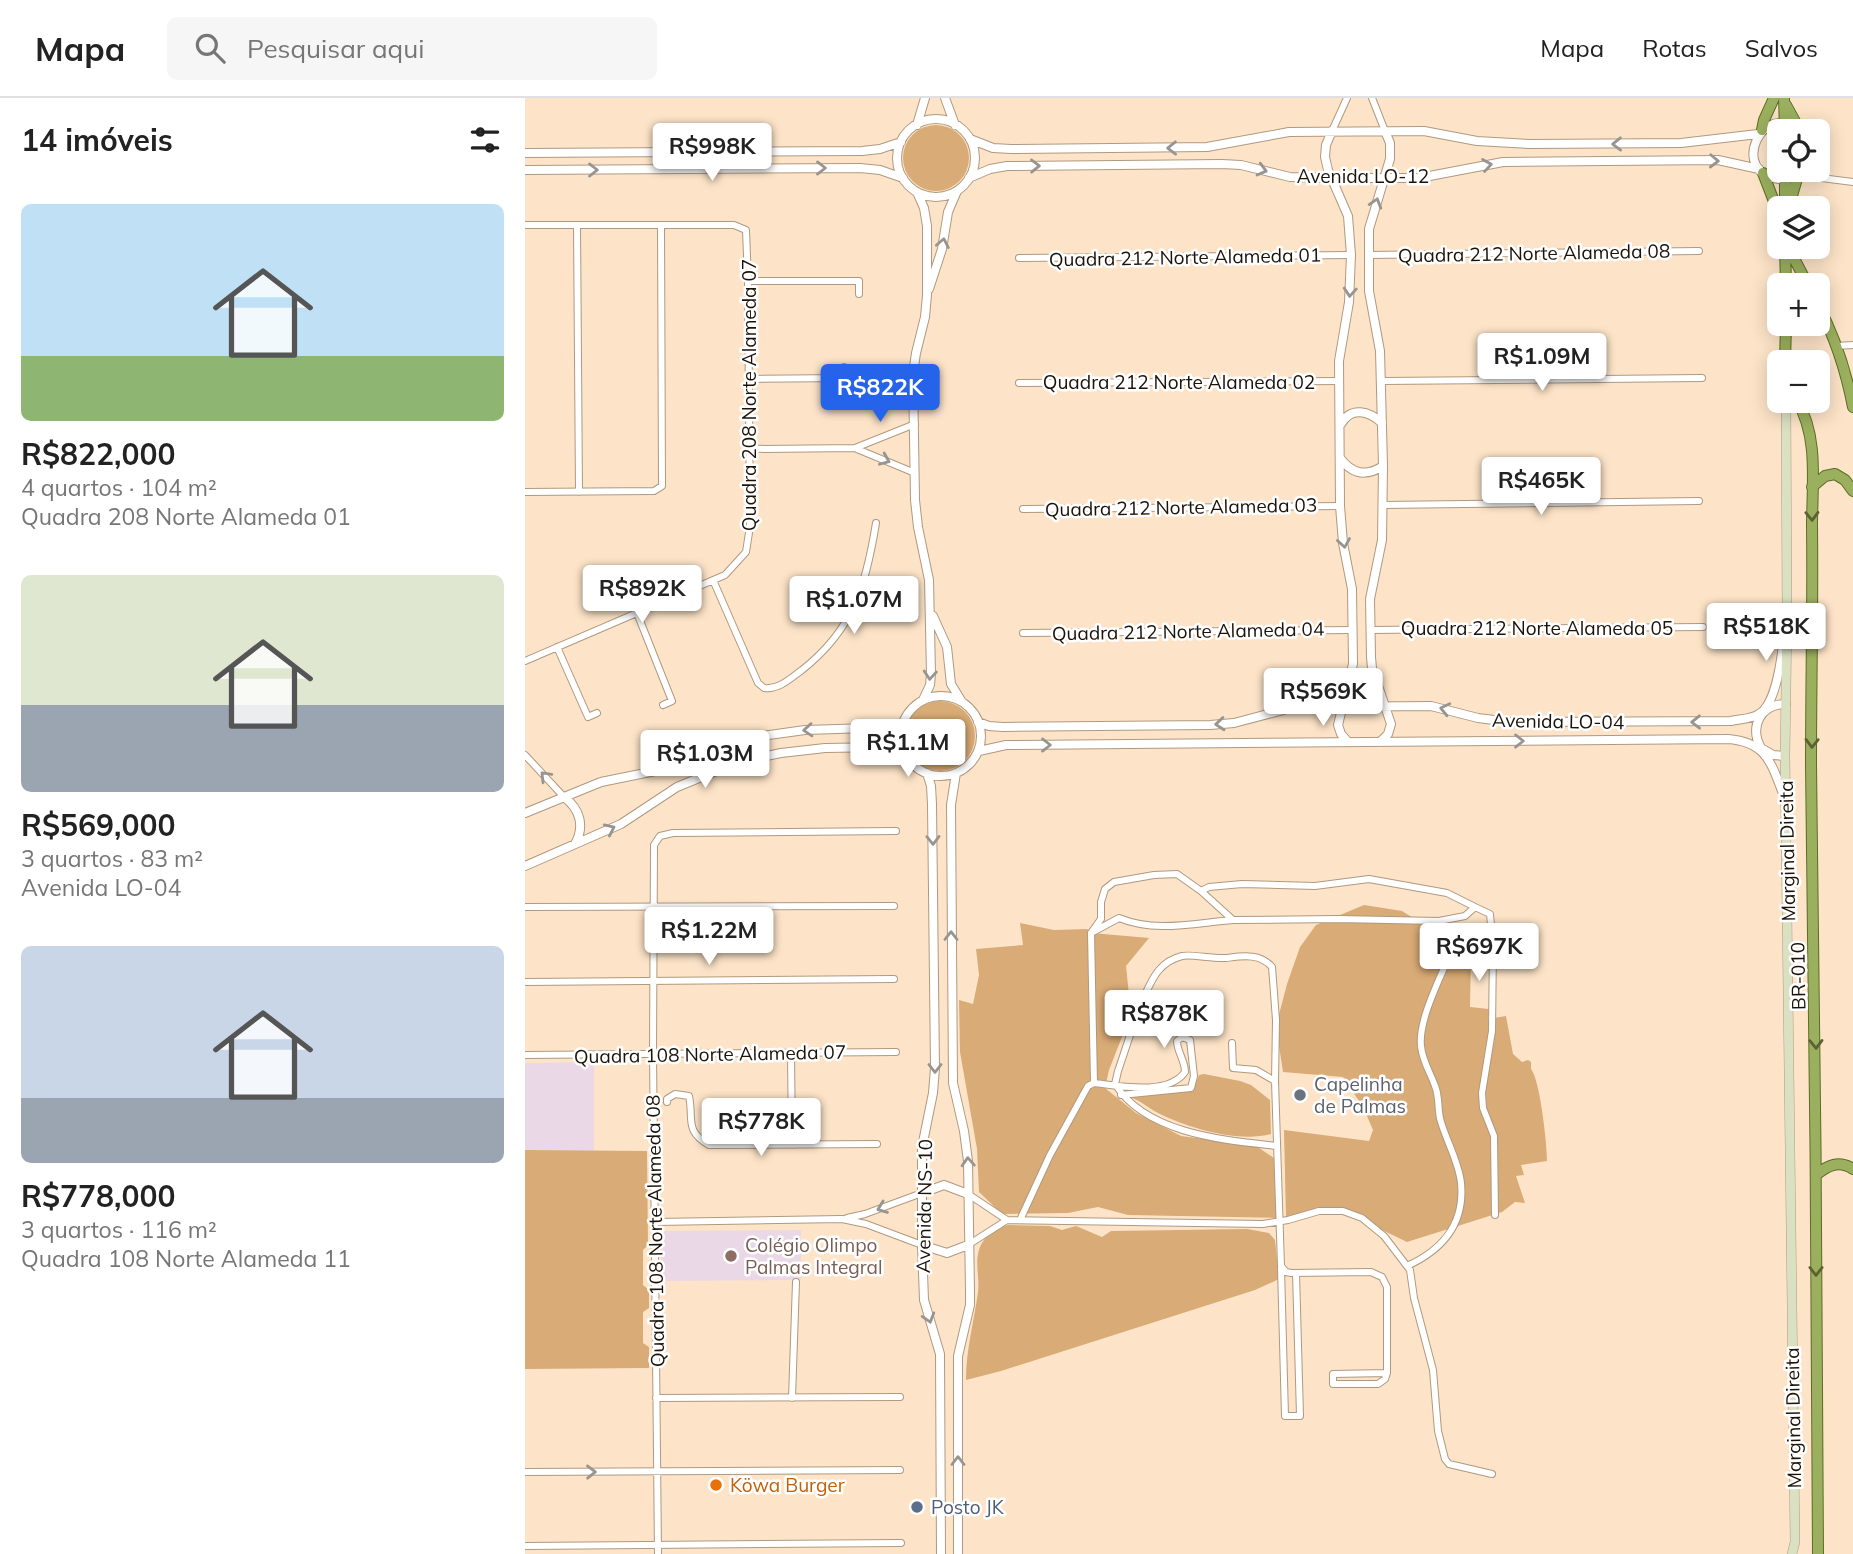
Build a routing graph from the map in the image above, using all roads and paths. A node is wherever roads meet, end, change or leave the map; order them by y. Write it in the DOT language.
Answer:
graph roads {
  1 [pos="925,98"];
  2 [pos="945,98"];
  3 [pos="1347,98"];
  4 [pos="1372,98"];
  5 [pos="1781,99"];
  6 [pos="1784,119"];
  7 [pos="1794,119"];
  8 [pos="917,125"];
  9 [pos="955,125"];
  10 [pos="1767,128"];
  11 [pos="1332,131"];
  12 [pos="1385,131"];
  13 [pos="1760,132"];
  14 [pos="969,139"];
  15 [pos="901,142"];
  16 [pos="525,153"];
  17 [pos="525,170"];
  18 [pos="1761,171"];
  19 [pos="1767,174"];
  20 [pos="903,178"];
  21 [pos="969,178"];
  22 [pos="1332,178"];
  23 [pos="1383,178"];
  24 [pos="1830,178"];
  25 [pos="1853,182"];
  26 [pos="957,191"];
  27 [pos="917,192"];
  28 [pos="1771,196"];
  29 [pos="525,225"];
  30 [pos="577,225"];
  31 [pos="661,225"];
  32 [pos="1699,251"];
  33 [pos="1350,255"];
  34 [pos="1369,255"];
  35 [pos="1019,258"];
  36 [pos="748,281"];
  37 [pos="859,293"];
  38 [pos="927,295"];
  39 [pos="1830,335"];
  40 [pos="1853,345"];
  41 [pos="1836,346"];
  42 [pos="844,367"];
  43 [pos="1702,378"];
  44 [pos="749,379"];
  45 [pos="1339,381"];
  46 [pos="1382,381"];
  47 [pos="1019,383"];
  48 [pos="1853,407"];
  49 [pos="1786,413"];
  50 [pos="1802,413"];
  51 [pos="1382,423"];
  52 [pos="915,424"];
  53 [pos="1341,425"];
  54 [pos="855,448"];
  55 [pos="750,449"];
  56 [pos="1340,458"];
  57 [pos="1383,466"];
  58 [pos="915,473"];
  59 [pos="1812,487"];
  60 [pos="1853,491"];
  61 [pos="525,492"];
  62 [pos="579,492"];
  63 [pos="1699,502"];
  64 [pos="1383,505"];
  65 [pos="1340,506"];
  66 [pos="1023,509"];
  67 [pos="876,523"];
  68 [pos="713,580"];
  69 [pos="930,600"];
  70 [pos="637,613"];
  71 [pos="1787,619"];
  72 [pos="1703,627"];
  73 [pos="1353,630"];
  74 [pos="1371,630"];
  75 [pos="1023,633"];
  76 [pos="557,647"];
  77 [pos="525,660"];
  78 [pos="923,700"];
  79 [pos="962,702"];
  80 [pos="1786,704"];
  81 [pos="663,705"];
  82 [pos="1342,706"];
  83 [pos="1386,706"];
  84 [pos="1763,712"];
  85 [pos="597,713"];
  86 [pos="978,722"];
  87 [pos="901,727"];
  88 [pos="1347,742"];
  89 [pos="1380,742"];
  90 [pos="1761,748"];
  91 [pos="979,751"];
  92 [pos="525,755"];
  93 [pos="904,755"];
  94 [pos="1785,756"];
  95 [pos="927,773"];
  96 [pos="956,773"];
  97 [pos="564,797"];
  98 [pos="1786,801"];
  99 [pos="525,813"];
  100 [pos="896,831"];
  101 [pos="575,844"];
  102 [pos="525,856"];
  103 [pos="529,864"];
  104 [pos="1201,891"];
  105 [pos="894,906"];
  106 [pos="1475,906"];
  107 [pos="525,907"];
  108 [pos="652,907"];
  109 [pos="1233,920"];
  110 [pos="1091,933"];
  111 [pos="1493,947"];
  112 [pos="894,979"];
  113 [pos="652,980"];
  114 [pos="525,982"];
  115 [pos="1232,1043"];
  116 [pos="896,1052"];
  117 [pos="791,1053"];
  118 [pos="653,1054"];
  119 [pos="525,1055"];
  120 [pos="1275,1080"];
  121 [pos="1094,1083"];
  122 [pos="1115,1084"];
  123 [pos="1121,1095"];
  124 [pos="667,1102"];
  125 [pos="877,1144"];
  126 [pos="792,1145"];
  127 [pos="1277,1146"];
  128 [pos="1853,1170"];
  129 [pos="1816,1175"];
  130 [pos="922,1193"];
  131 [pos="968,1194"];
  132 [pos="1495,1215"];
  133 [pos="842,1219"];
  134 [pos="1007,1220"];
  135 [pos="1020,1220"];
  136 [pos="1280,1221"];
  137 [pos="655,1222"];
  138 [pos="922,1245"];
  139 [pos="968,1245"];
  140 [pos="1281,1266"];
  141 [pos="1407,1266"];
  142 [pos="1296,1273"];
  143 [pos="796,1282"];
  144 [pos="1387,1373"];
  145 [pos="899,1397"];
  146 [pos="656,1398"];
  147 [pos="792,1398"];
  148 [pos="900,1470"];
  149 [pos="657,1471"];
  150 [pos="525,1472"];
  151 [pos="1492,1474"];
  152 [pos="901,1543"];
  153 [pos="657,1545"];
  154 [pos="525,1546"];
  155 [pos="658,1554"];
  156 [pos="941,1554"];
  157 [pos="958,1554"];
  158 [pos="1793,1554"];
  159 [pos="1818,1554"];
  1 -- 8 [label="street"];
  2 -- 9 [label="street"];
  3 -- 11 [label="street"];
  4 -- 12 [label="street"];
  5 -- 6 [label="highway"];
  5 -- 7 [label="highway"];
  5 -- 13 [label="highway"];
  8 -- 9 [label="street"];
  8 -- 15 [label="street"];
  9 -- 14 [label="street"];
  10 -- 13 [label="street"];
  11 -- 12 [label="street"];
  11 -- 14 [label="street, one-way"];
  11 -- 22 [label="street"];
  13 -- 12 [label="street, one-way"];
  12 -- 23 [label="street"];
  13 -- 18 [label="street"];
  14 -- 21 [label="street"];
  15 -- 16 [label="street"];
  15 -- 20 [label="street"];
  17 -- 20 [label="street, one-way"];
  18 -- 19 [label="street, Avenida LO-12"];
  23 -- 18 [label="street, Avenida LO-12, one-way"];
  18 -- 28 [label="highway"];
  20 -- 27 [label="street"];
  21 -- 22 [label="street, Avenida LO-12, one-way"];
  21 -- 26 [label="street"];
  22 -- 23 [label="street, Avenida LO-12"];
  22 -- 33 [label="street"];
  34 -- 23 [label="street, one-way"];
  24 -- 25 [label="street"];
  26 -- 27 [label="street"];
  38 -- 26 [label="street, one-way"];
  27 -- 38 [label="street"];
  29 -- 30 [label="street"];
  30 -- 31 [label="street"];
  30 -- 62 [label="street"];
  31 -- 36 [label="street, Quadra 208 Norte Alameda 07"];
  31 -- 62 [label="street"];
  32 -- 34 [label="street, Quadra 212 Norte Alameda 08"];
  33 -- 35 [label="street, Quadra 212 Norte Alameda 01"];
  33 -- 45 [label="street, one-way"];
  34 -- 46 [label="street"];
  36 -- 37 [label="street"];
  36 -- 44 [label="street, Quadra 208 Norte Alameda 07"];
  38 -- 52 [label="street"];
  39 -- 41 [label="highway"];
  40 -- 41 [label="street"];
  41 -- 48 [label="highway"];
  42 -- 44 [label="street"];
  43 -- 46 [label="street"];
  44 -- 55 [label="street, Quadra 208 Norte Alameda 07"];
  45 -- 47 [label="street, Quadra 212 Norte Alameda 02"];
  45 -- 53 [label="street"];
  46 -- 51 [label="street"];
  49 -- 71 [label="main road, Marginal Direita"];
  50 -- 59 [label="highway, BR-010"];
  51 -- 53 [label="street"];
  51 -- 57 [label="street"];
  52 -- 54 [label="street"];
  52 -- 58 [label="street"];
  53 -- 56 [label="street"];
  54 -- 55 [label="street"];
  54 -- 58 [label="street, one-way"];
  55 -- 68 [label="street, Quadra 208 Norte Alameda 07"];
  56 -- 57 [label="street"];
  56 -- 65 [label="street"];
  57 -- 64 [label="street"];
  58 -- 69 [label="street"];
  59 -- 60 [label="highway"];
  59 -- 129 [label="highway, BR-010, one-way"];
  61 -- 62 [label="street"];
  63 -- 64 [label="street"];
  64 -- 74 [label="street"];
  65 -- 66 [label="street, Quadra 212 Norte Alameda 03"];
  65 -- 73 [label="street, one-way"];
  67 -- 68 [label="street"];
  68 -- 70 [label="street"];
  69 -- 78 [label="street, one-way"];
  69 -- 79 [label="street"];
  70 -- 76 [label="street"];
  70 -- 81 [label="street"];
  71 -- 80 [label="main road, Marginal Direita"];
  71 -- 84 [label="street"];
  72 -- 74 [label="street, Quadra 212 Norte Alameda 05"];
  73 -- 75 [label="street, Quadra 212 Norte Alameda 04"];
  73 -- 82 [label="street"];
  74 -- 83 [label="street"];
  76 -- 77 [label="street"];
  76 -- 85 [label="street"];
  78 -- 79 [label="street"];
  78 -- 87 [label="street"];
  79 -- 86 [label="street"];
  80 -- 84 [label="street, Avenida LO-04"];
  80 -- 94 [label="main road, Marginal Direita"];
  82 -- 83 [label="street, Avenida LO-04"];
  82 -- 86 [label="street, Avenida LO-04, one-way"];
  82 -- 88 [label="street"];
  84 -- 83 [label="street, Avenida LO-04, one-way"];
  83 -- 89 [label="street"];
  84 -- 90 [label="street"];
  86 -- 91 [label="street"];
  87 -- 93 [label="street"];
  87 -- 97 [label="street, one-way"];
  88 -- 89 [label="street, Avenida LO-04"];
  91 -- 88 [label="street, Avenida LO-04, one-way"];
  89 -- 90 [label="street, Avenida LO-04, one-way"];
  90 -- 94 [label="street, Avenida LO-04"];
  90 -- 98 [label="street"];
  91 -- 96 [label="street"];
  97 -- 92 [label="street, one-way"];
  93 -- 95 [label="street"];
  101 -- 93 [label="street, one-way"];
  94 -- 98 [label="main road, Marginal Direita"];
  95 -- 96 [label="street"];
  95 -- 130 [label="street, Avenida NS-10, one-way"];
  131 -- 96 [label="street, Avenida NS-10, one-way"];
  97 -- 99 [label="street"];
  97 -- 101 [label="street"];
  98 -- 158 [label="main road, Marginal Direita"];
  100 -- 108 [label="street, Quadra 108 Norte Alameda 08"];
  101 -- 103 [label="street"];
  102 -- 103 [label="street"];
  104 -- 106 [label="street"];
  104 -- 109 [label="street"];
  104 -- 110 [label="street"];
  105 -- 108 [label="street"];
  106 -- 109 [label="street"];
  106 -- 111 [label="street"];
  107 -- 108 [label="street"];
  108 -- 113 [label="street, Quadra 108 Norte Alameda 08"];
  109 -- 110 [label="street"];
  110 -- 121 [label="street"];
  111 -- 132 [label="street"];
  111 -- 141 [label="street"];
  112 -- 113 [label="street"];
  113 -- 114 [label="street"];
  113 -- 118 [label="street, Quadra 108 Norte Alameda 08"];
  115 -- 120 [label="street"];
  116 -- 117 [label="street, Quadra 108 Norte Alameda 07"];
  117 -- 118 [label="street, Quadra 108 Norte Alameda 07"];
  117 -- 126 [label="street"];
  118 -- 119 [label="street, Quadra 108 Norte Alameda 07"];
  118 -- 137 [label="street, Quadra 108 Norte Alameda 08"];
  120 -- 122 [label="street"];
  120 -- 127 [label="street"];
  121 -- 122 [label="street"];
  121 -- 135 [label="street"];
  122 -- 123 [label="street"];
  122 -- 123 [label="street"];
  123 -- 127 [label="street"];
  124 -- 126 [label="street"];
  125 -- 126 [label="street"];
  127 -- 136 [label="street"];
  128 -- 129 [label="highway"];
  129 -- 159 [label="highway, BR-010, one-way"];
  130 -- 131 [label="street"];
  130 -- 133 [label="street, one-way"];
  130 -- 138 [label="street, Avenida NS-10"];
  131 -- 134 [label="street"];
  131 -- 139 [label="street, Avenida NS-10"];
  133 -- 137 [label="street"];
  133 -- 138 [label="street"];
  134 -- 135 [label="street"];
  134 -- 139 [label="street"];
  135 -- 136 [label="street"];
  136 -- 140 [label="street"];
  136 -- 141 [label="street"];
  137 -- 146 [label="street, Quadra 108 Norte Alameda 08"];
  138 -- 139 [label="street"];
  138 -- 156 [label="street, Avenida NS-10, one-way"];
  157 -- 139 [label="street, Avenida NS-10, one-way"];
  140 -- 142 [label="street"];
  140 -- 142 [label="street"];
  141 -- 151 [label="street"];
  142 -- 144 [label="street"];
  143 -- 147 [label="street"];
  144 -- 144 [label="street"];
  145 -- 147 [label="street"];
  146 -- 147 [label="street"];
  146 -- 149 [label="street, Quadra 108 Norte Alameda 08"];
  148 -- 149 [label="street"];
  150 -- 149 [label="street, one-way"];
  149 -- 153 [label="street, Quadra 108 Norte Alameda 08"];
  152 -- 153 [label="street"];
  153 -- 154 [label="street"];
  153 -- 155 [label="street, Quadra 108 Norte Alameda 08"];
}
